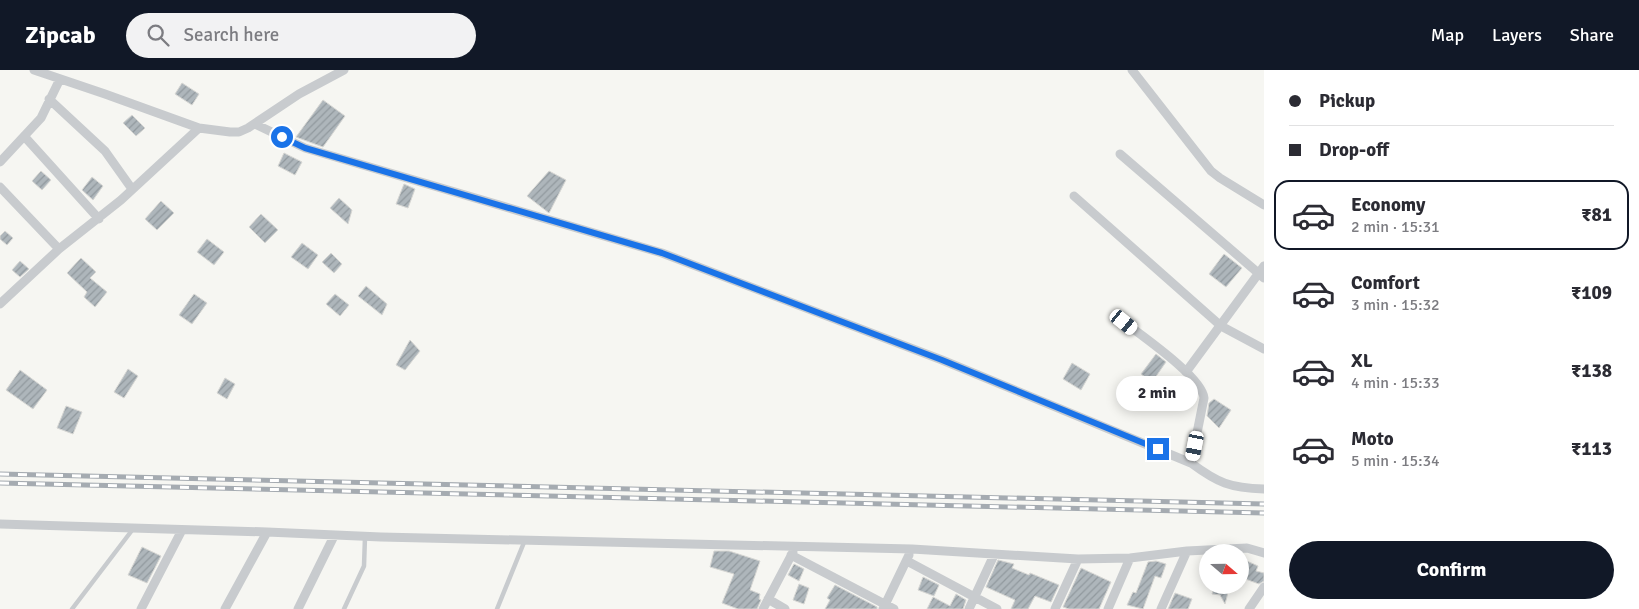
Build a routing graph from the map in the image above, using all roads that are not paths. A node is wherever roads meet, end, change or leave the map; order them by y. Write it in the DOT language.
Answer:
graph roads {
  1 [pos="34,70"];
  2 [pos="344,70"];
  3 [pos="1132,70"];
  4 [pos="60,79"];
  5 [pos="49,99"];
  6 [pos="256,124"];
  7 [pos="199,128"];
  8 [pos="24,136"];
  9 [pos="1120,154"];
  10 [pos="0,162"];
  11 [pos="0,187"];
  12 [pos="132,189"];
  13 [pos="1074,196"];
  14 [pos="1264,205"];
  15 [pos="99,219"];
  16 [pos="60,249"];
  17 [pos="1264,266"];
  18 [pos="1261,276"];
  19 [pos="0,304"];
  20 [pos="1124,322"];
  21 [pos="1221,326"];
  22 [pos="1264,349"];
  23 [pos="1186,372"];
  24 [pos="1191,463"];
  25 [pos="1264,489"];
  26 [pos="0,524"];
  27 [pos="133,528"];
  28 [pos="182,530"];
  29 [pos="267,532"];
  30 [pos="334,536"];
  31 [pos="365,537"];
  32 [pos="525,540"];
  33 [pos="796,546"];
  34 [pos="912,550"];
  35 [pos="1187,551"];
  36 [pos="1264,553"];
  37 [pos="791,555"];
  38 [pos="994,555"];
  39 [pos="1130,558"];
  40 [pos="1078,559"];
  41 [pos="906,561"];
  42 [pos="1264,587"];
  43 [pos="975,597"];
  44 [pos="768,599"];
  45 [pos="884,607"];
  46 [pos="72,609"];
  47 [pos="140,609"];
  48 [pos="225,609"];
  49 [pos="298,609"];
  50 [pos="344,609"];
  51 [pos="497,609"];
  52 [pos="763,609"];
  53 [pos="785,609"];
  54 [pos="894,609"];
  55 [pos="969,609"];
  56 [pos="997,609"];
  57 [pos="1055,609"];
  58 [pos="1108,609"];
  59 [pos="1161,609"];
  60 [pos="1249,609"];
  1 -- 4 [label="street"];
  2 -- 6 [label="street"];
  3 -- 14 [label="street"];
  4 -- 5 [label="street"];
  4 -- 7 [label="street"];
  5 -- 8 [label="street"];
  5 -- 12 [label="street"];
  6 -- 7 [label="street"];
  6 -- 24 [label="street"];
  7 -- 12 [label="street"];
  8 -- 10 [label="street"];
  8 -- 15 [label="street"];
  9 -- 18 [label="street"];
  11 -- 16 [label="street"];
  12 -- 15 [label="street"];
  13 -- 21 [label="street"];
  15 -- 16 [label="street"];
  16 -- 19 [label="street"];
  17 -- 18 [label="street"];
  18 -- 21 [label="street"];
  20 -- 23 [label="street"];
  21 -- 22 [label="street"];
  21 -- 23 [label="street"];
  23 -- 24 [label="street"];
  24 -- 25 [label="street"];
  26 -- 27 [label="street"];
  27 -- 28 [label="street"];
  27 -- 46 [label="lane"];
  28 -- 29 [label="street"];
  28 -- 47 [label="street"];
  29 -- 30 [label="street"];
  29 -- 48 [label="street"];
  30 -- 31 [label="street"];
  30 -- 49 [label="street"];
  31 -- 32 [label="street"];
  31 -- 50 [label="lane"];
  32 -- 33 [label="street"];
  32 -- 51 [label="lane"];
  33 -- 34 [label="street"];
  33 -- 37 [label="street"];
  34 -- 38 [label="street"];
  34 -- 41 [label="street"];
  35 -- 36 [label="street"];
  35 -- 39 [label="street"];
  35 -- 59 [label="street"];
  37 -- 44 [label="street"];
  37 -- 45 [label="street"];
  38 -- 40 [label="street"];
  38 -- 43 [label="street"];
  39 -- 40 [label="street"];
  39 -- 58 [label="street"];
  40 -- 57 [label="street"];
  41 -- 43 [label="street"];
  41 -- 45 [label="street"];
  42 -- 60 [label="street"];
  43 -- 55 [label="street"];
  43 -- 56 [label="street"];
  44 -- 52 [label="street"];
  44 -- 53 [label="street"];
  45 -- 54 [label="street"];
}
